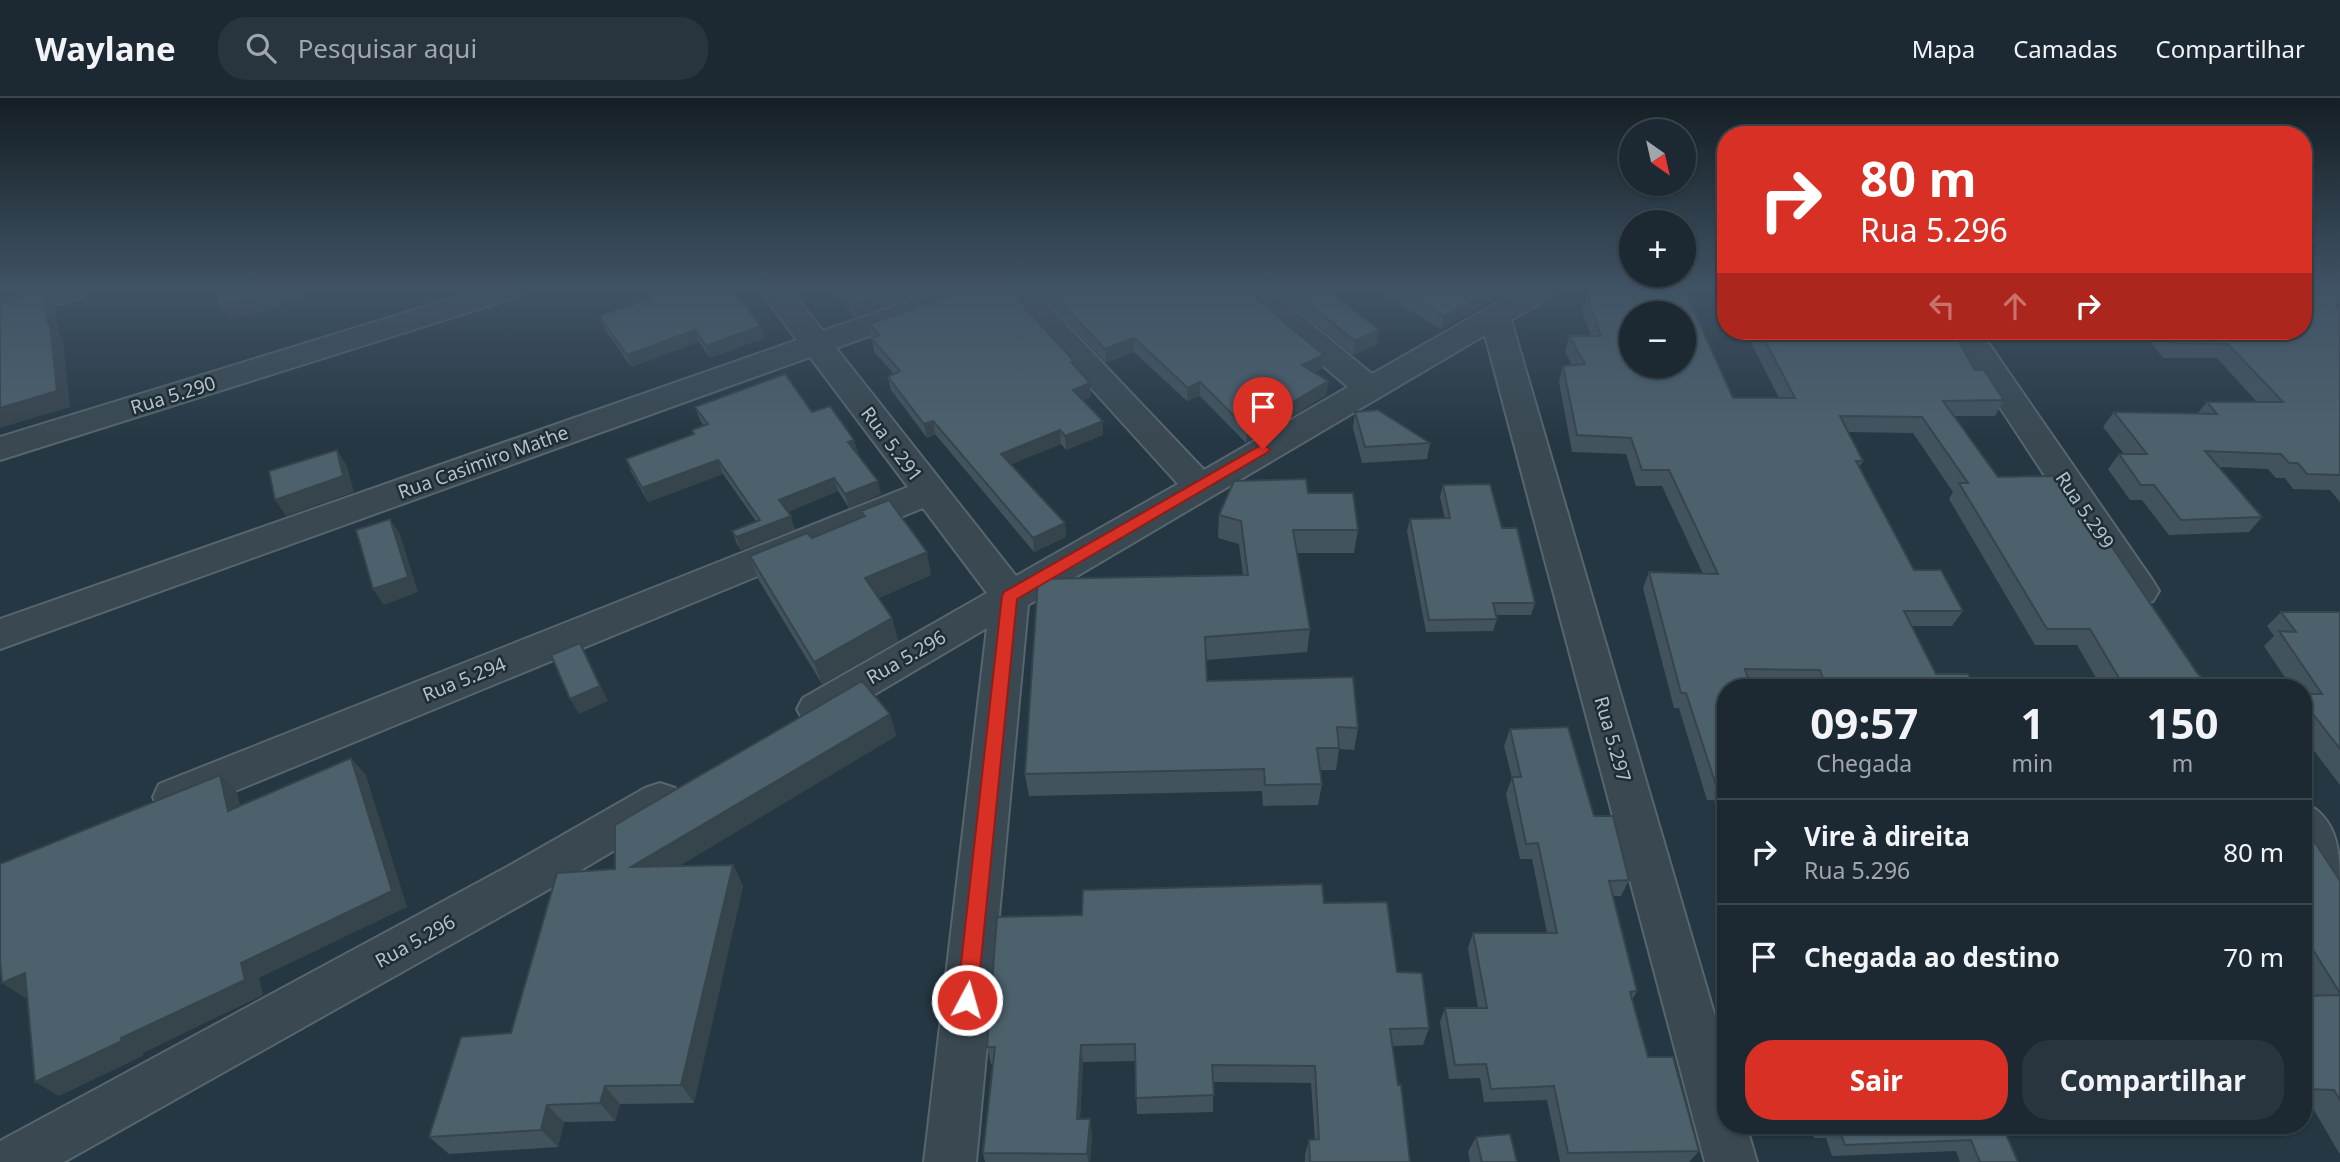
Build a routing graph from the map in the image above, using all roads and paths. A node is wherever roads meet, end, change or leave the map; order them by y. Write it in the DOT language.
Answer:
graph roads {
  1 [pos="345,341"];
  2 [pos="814,341"];
  3 [pos="826,341"];
  4 [pos="1065,341"];
  5 [pos="1313,341"];
  6 [pos="1453,341"];
  7 [pos="1502,341"];
  8 [pos="1972,341"];
  9 [pos="817,344"];
  10 [pos="1369,388"];
  11 [pos="0,449"];
  12 [pos="1199,486"];
  13 [pos="928,492"];
  14 [pos="1010,596"];
  15 [pos="2159,619"];
  16 [pos="0,634"];
  17 [pos="782,730"];
  18 [pos="686,786"];
  19 [pos="142,810"];
  20 [pos="2312,834"];
  21 [pos="2340,873"];
  22 [pos="1717,1112"];
  23 [pos="1723,1134"];
  24 [pos="13,1162"];
  25 [pos="950,1162"];
  26 [pos="1731,1162"];
  1 -- 11 [label="street, Rua 5.290"];
  2 -- 9 [label="street, Rua 5.291"];
  3 -- 9 [label="street, Rua Casimiro Mathe"];
  4 -- 12 [label="street"];
  5 -- 10 [label="street"];
  6 -- 10 [label="street, Rua 5.296"];
  7 -- 22 [label="street, Rua 5.297"];
  8 -- 15 [label="street, Rua 5.299"];
  9 -- 13 [label="street, Rua 5.291"];
  9 -- 16 [label="street, Rua Casimiro Mathe"];
  10 -- 12 [label="street, Rua 5.296"];
  12 -- 14 [label="street, Rua 5.296"];
  13 -- 14 [label="street, Rua 5.291"];
  13 -- 19 [label="street, Rua 5.294"];
  14 -- 17 [label="street, Rua 5.296"];
  14 -- 25 [label="street"];
  18 -- 24 [label="street, Rua 5.296"];
  20 -- 21 [label="street"];
  23 -- 26 [label="street, Rua 5.297"];
}
